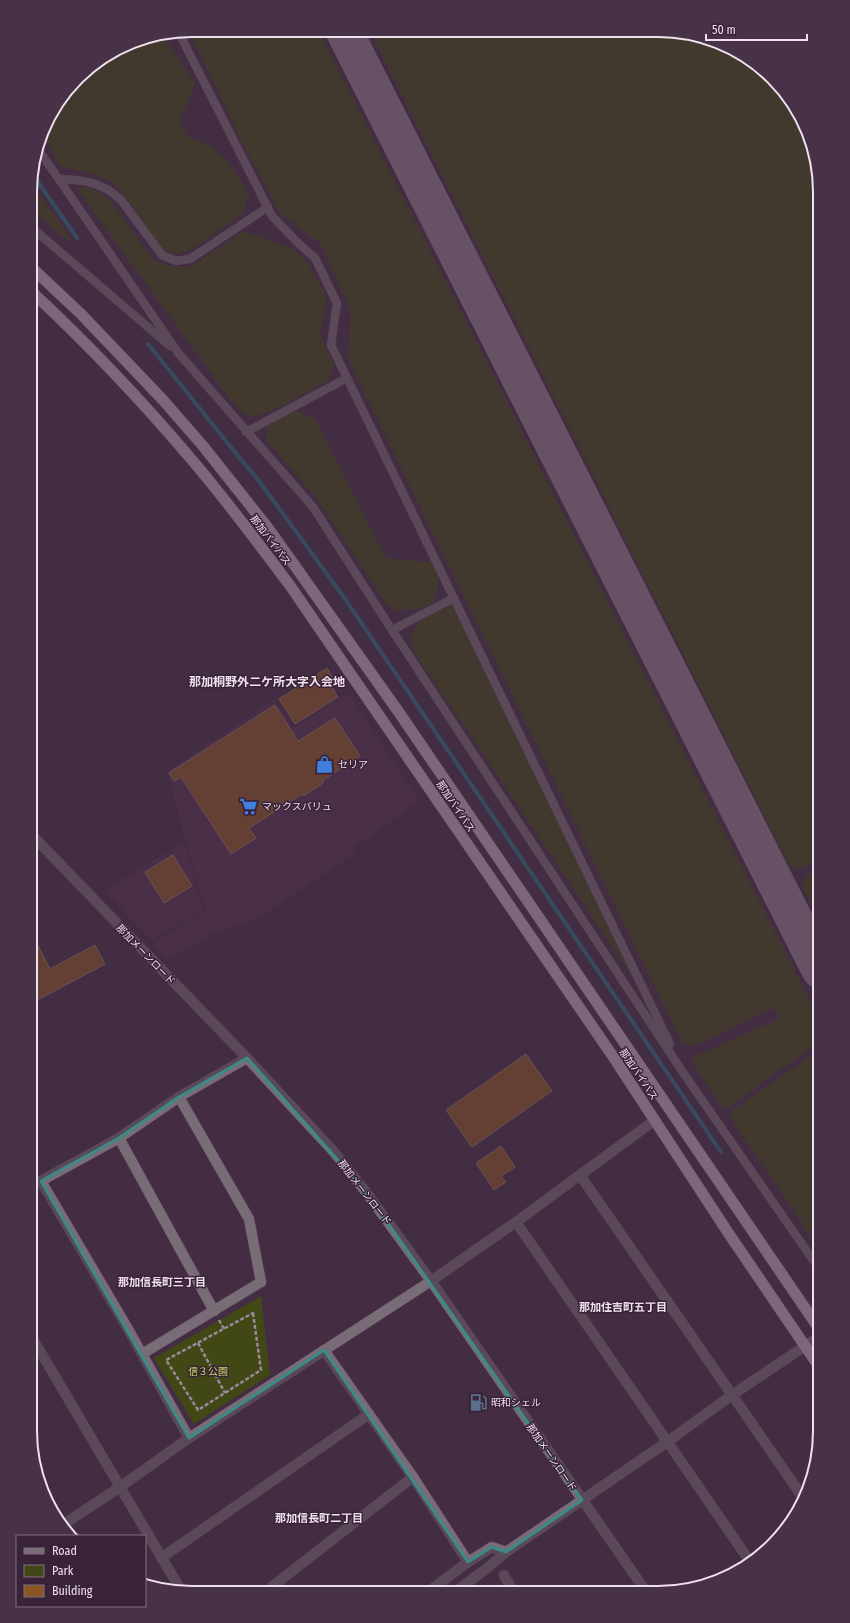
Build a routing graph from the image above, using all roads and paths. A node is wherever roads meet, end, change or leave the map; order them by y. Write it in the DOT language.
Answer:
graph roads {
  1 [pos="181,37"];
  2 [pos="42,154"];
  3 [pos="59,179"];
  4 [pos="268,207"];
  5 [pos="37,232"];
  6 [pos="37,273"];
  7 [pos="37,297"];
  8 [pos="179,354"];
  9 [pos="347,378"];
  10 [pos="246,432"];
  11 [pos="454,598"];
  12 [pos="392,630"];
  13 [pos="37,840"];
  14 [pos="247,1058"];
  15 [pos="684,1074"];
  16 [pos="179,1097"];
  17 [pos="655,1120"];
  18 [pos="119,1138"];
  19 [pos="580,1176"];
  20 [pos="41,1181"];
  21 [pos="37,1183"];
  22 [pos="516,1222"];
  23 [pos="813,1260"];
  24 [pos="431,1281"];
  25 [pos="214,1311"];
  26 [pos="813,1320"];
  27 [pos="813,1341"];
  28 [pos="198,1343"];
  29 [pos="37,1346"];
  30 [pos="805,1347"];
  31 [pos="324,1350"];
  32 [pos="142,1354"];
  33 [pos="813,1358"];
  34 [pos="225,1393"];
  35 [pos="732,1395"];
  36 [pos="369,1414"];
  37 [pos="189,1438"];
  38 [pos="667,1442"];
  39 [pos="413,1477"];
  40 [pos="120,1487"];
  41 [pos="800,1492"];
  42 [pos="582,1500"];
  43 [pos="67,1522"];
  44 [pos="506,1552"];
  45 [pos="161,1558"];
  46 [pos="747,1558"];
  47 [pos="468,1562"];
  48 [pos="504,1575"];
  49 [pos="178,1586"];
  50 [pos="273,1586"];
  51 [pos="436,1586"];
  52 [pos="463,1586"];
  53 [pos="510,1586"];
  54 [pos="642,1586"];
  1 -- 4 [label="lane"];
  2 -- 3 [label="lane"];
  3 -- 4 [label="lane"];
  3 -- 8 [label="lane"];
  4 -- 9 [label="lane"];
  5 -- 8 [label="lane"];
  6 -- 26 [label="highway, 那加バイパス"];
  7 -- 17 [label="highway, 那加バイパス"];
  8 -- 10 [label="lane"];
  9 -- 10 [label="lane"];
  9 -- 11 [label="lane"];
  10 -- 12 [label="lane"];
  11 -- 12 [label="lane"];
  11 -- 15 [label="lane"];
  12 -- 15 [label="lane"];
  13 -- 14 [label="street, 那加メーンロード"];
  14 -- 16 [label="street"];
  14 -- 24 [label="street, 那加メーンロード"];
  15 -- 23 [label="lane"];
  16 -- 18 [label="street"];
  16 -- 25 [label="street"];
  17 -- 19 [label="street"];
  17 -- 30 [label="highway, 那加バイパス"];
  18 -- 20 [label="street"];
  18 -- 25 [label="street"];
  19 -- 22 [label="street"];
  19 -- 35 [label="street"];
  20 -- 21 [label="street"];
  20 -- 32 [label="street"];
  22 -- 24 [label="street"];
  22 -- 38 [label="street"];
  24 -- 31 [label="street"];
  24 -- 42 [label="street, 那加メーンロード"];
  25 -- 32 [label="street"];
  27 -- 30 [label="street"];
  28 -- 34 [label="path"];
  28 -- 34 [label="path"];
  28 -- 34 [label="path"];
  29 -- 40 [label="street"];
  30 -- 33 [label="highway, 那加バイパス"];
  30 -- 35 [label="street"];
  31 -- 36 [label="street"];
  31 -- 37 [label="street"];
  32 -- 37 [label="street"];
  35 -- 38 [label="street"];
  35 -- 41 [label="street"];
  36 -- 39 [label="street"];
  36 -- 45 [label="street"];
  37 -- 40 [label="street"];
  38 -- 42 [label="street"];
  38 -- 46 [label="street"];
  39 -- 47 [label="street"];
  39 -- 50 [label="street"];
  40 -- 43 [label="street"];
  40 -- 45 [label="street"];
  42 -- 44 [label="street"];
  42 -- 54 [label="street, 那加メーンロード"];
  44 -- 47 [label="street"];
  44 -- 52 [label="street"];
  45 -- 49 [label="street"];
  47 -- 51 [label="street"];
  48 -- 53 [label="street"];
}
